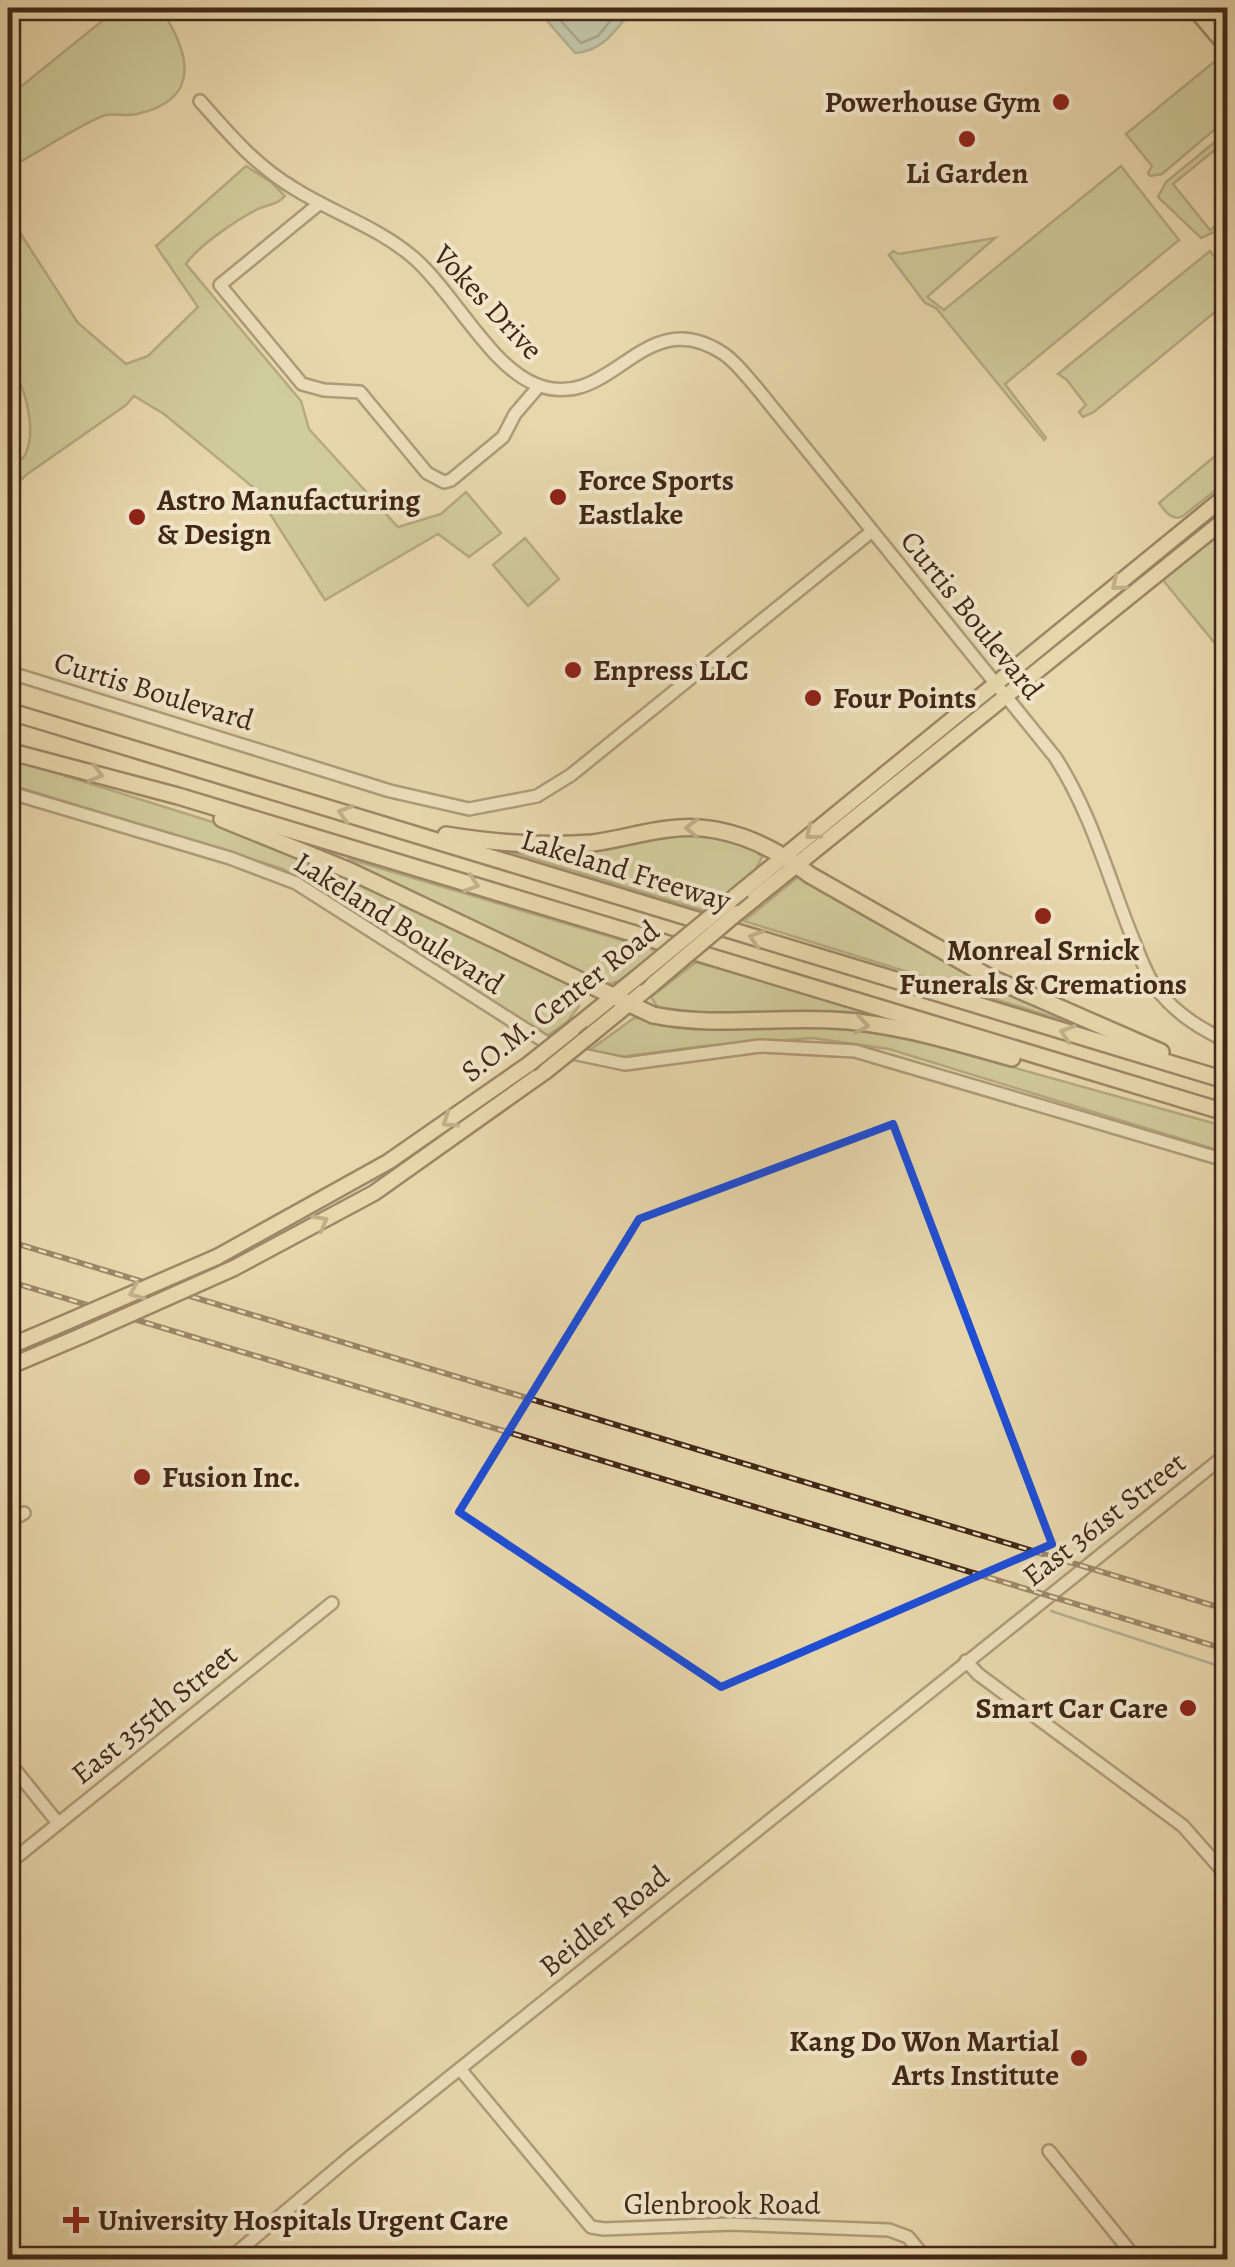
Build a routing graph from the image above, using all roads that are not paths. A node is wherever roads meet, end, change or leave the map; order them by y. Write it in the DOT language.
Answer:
graph roads {
  1 [pos="1194,8"];
  2 [pos="1228,48"];
  3 [pos="200,101"];
  4 [pos="320,203"];
  5 [pos="539,386"];
  6 [pos="1228,494"];
  7 [pos="1228,518"];
  8 [pos="872,532"];
  9 [pos="8,672"];
  10 [pos="1001,690"];
  11 [pos="8,712"];
  12 [pos="8,751"];
  13 [pos="8,792"];
  14 [pos="178,796"];
  15 [pos="392,828"];
  16 [pos="791,859"];
  17 [pos="611,997"];
  18 [pos="628,1004"];
  19 [pos="1228,1042"];
  20 [pos="1228,1080"];
  21 [pos="1228,1116"];
  22 [pos="1228,1161"];
  23 [pos="8,1347"];
  24 [pos="8,1367"];
  25 [pos="1228,1453"];
  26 [pos="24,1513"];
  27 [pos="8,1522"];
  28 [pos="332,1602"];
  29 [pos="1012,1624"];
  30 [pos="966,1661"];
  31 [pos="8,1761"];
  32 [pos="58,1824"];
  33 [pos="8,1864"];
  34 [pos="1228,1878"];
  35 [pos="460,2068"];
  36 [pos="1048,2151"];
  37 [pos="228,2260"];
  38 [pos="927,2260"];
  39 [pos="1137,2260"];
  1 -- 2 [label="main road"];
  3 -- 4 [label="street, Vokes Drive"];
  4 -- 5 [label="street, Vokes Drive"];
  4 -- 5 [label="street"];
  5 -- 8 [label="street, Vokes Drive"];
  6 -- 10 [label="main road, S.O.M. Center Road, one-way"];
  7 -- 10 [label="main road, S.O.M. Center Road"];
  8 -- 9 [label="street, Curtis Boulevard"];
  8 -- 10 [label="street, Curtis Boulevard"];
  10 -- 16 [label="main road, S.O.M. Center Road"];
  10 -- 19 [label="street, Curtis Boulevard"];
  15 -- 11 [label="highway, Lakeland Freeway, one-way"];
  12 -- 14 [label="highway, Lakeland Freeway, one-way"];
  13 -- 22 [label="street, Lakeland Boulevard"];
  14 -- 17 [label="highway"];
  14 -- 21 [label="highway, Lakeland Freeway, one-way"];
  16 -- 15 [label="highway, one-way"];
  20 -- 15 [label="highway, Lakeland Freeway, one-way"];
  16 -- 17 [label="main road, S.O.M. Center Road, bridge"];
  16 -- 18 [label="main road, S.O.M. Center Road, bridge"];
  16 -- 20 [label="highway"];
  17 -- 18 [label="highway"];
  17 -- 23 [label="main road, S.O.M. Center Road, one-way, bridge"];
  18 -- 21 [label="highway, one-way"];
  24 -- 18 [label="main road, S.O.M. Center Road, one-way, bridge"];
  25 -- 29 [label="street, East 361st Street"];
  26 -- 27 [label="street"];
  28 -- 32 [label="street, East 355th Street"];
  29 -- 30 [label="street, Beidler Road"];
  30 -- 34 [label="street"];
  30 -- 35 [label="street, Beidler Road"];
  31 -- 32 [label="street"];
  32 -- 33 [label="street, East 355th Street"];
  35 -- 37 [label="street, Beidler Road"];
  35 -- 38 [label="street, Glenbrook Road"];
  36 -- 39 [label="street"];
}
